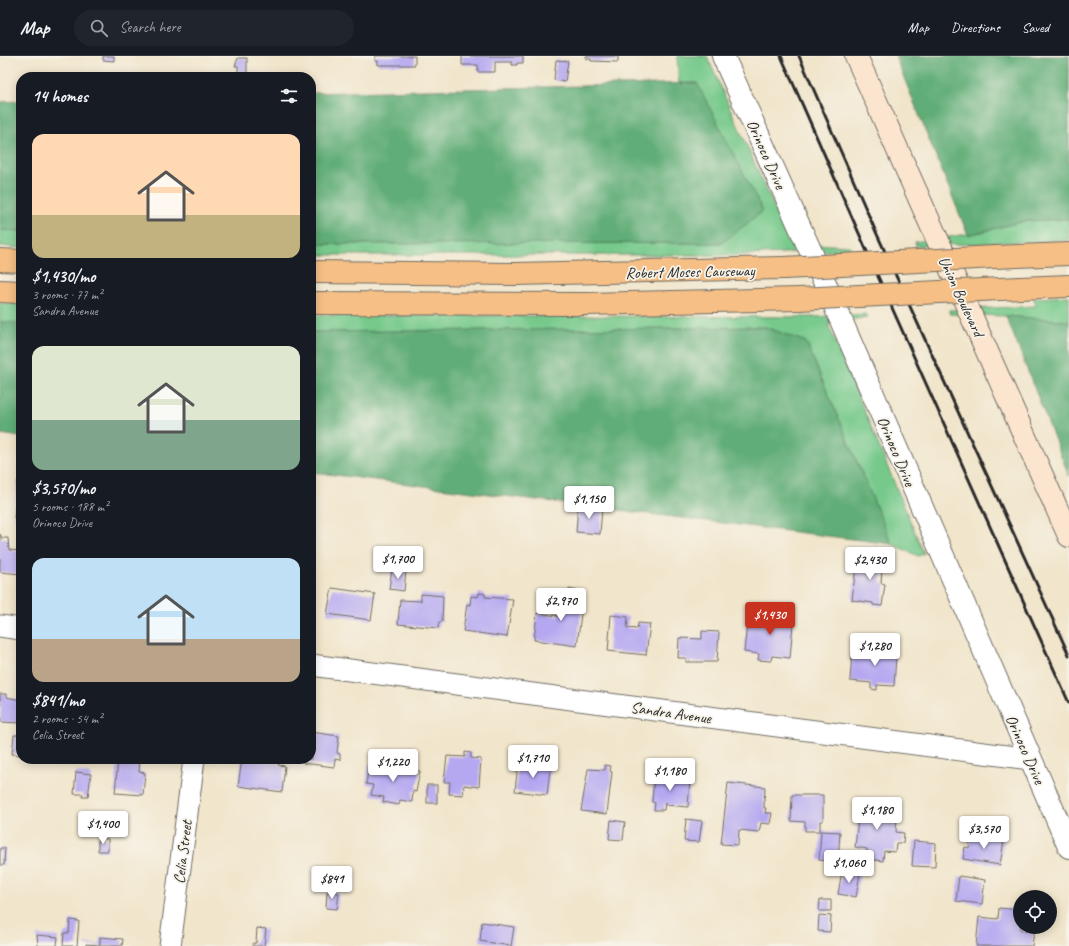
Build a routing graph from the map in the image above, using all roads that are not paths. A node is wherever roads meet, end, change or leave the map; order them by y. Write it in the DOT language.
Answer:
graph roads {
  1 [pos="723,56"];
  2 [pos="856,56"];
  3 [pos="1069,254"];
  4 [pos="0,260"];
  5 [pos="16,261"];
  6 [pos="316,272"];
  7 [pos="1069,286"];
  8 [pos="0,291"];
  9 [pos="16,292"];
  10 [pos="316,303"];
  11 [pos="1069,536"];
  12 [pos="0,626"];
  13 [pos="16,628"];
  14 [pos="316,666"];
  15 [pos="1030,760"];
  16 [pos="193,764"];
  17 [pos="1069,847"];
  18 [pos="170,946"];
  1 -- 15 [label="street, Orinoco Drive"];
  2 -- 11 [label="main road, Union Boulevard"];
  3 -- 6 [label="highway, Robert Moses Causeway, bridge"];
  4 -- 5 [label="highway"];
  7 -- 10 [label="highway, Robert Moses Causeway, bridge"];
  8 -- 9 [label="highway"];
  12 -- 13 [label="street"];
  14 -- 15 [label="street, Sandra Avenue"];
  15 -- 17 [label="street, Orinoco Drive"];
  16 -- 18 [label="street, Celia Street"];
}
